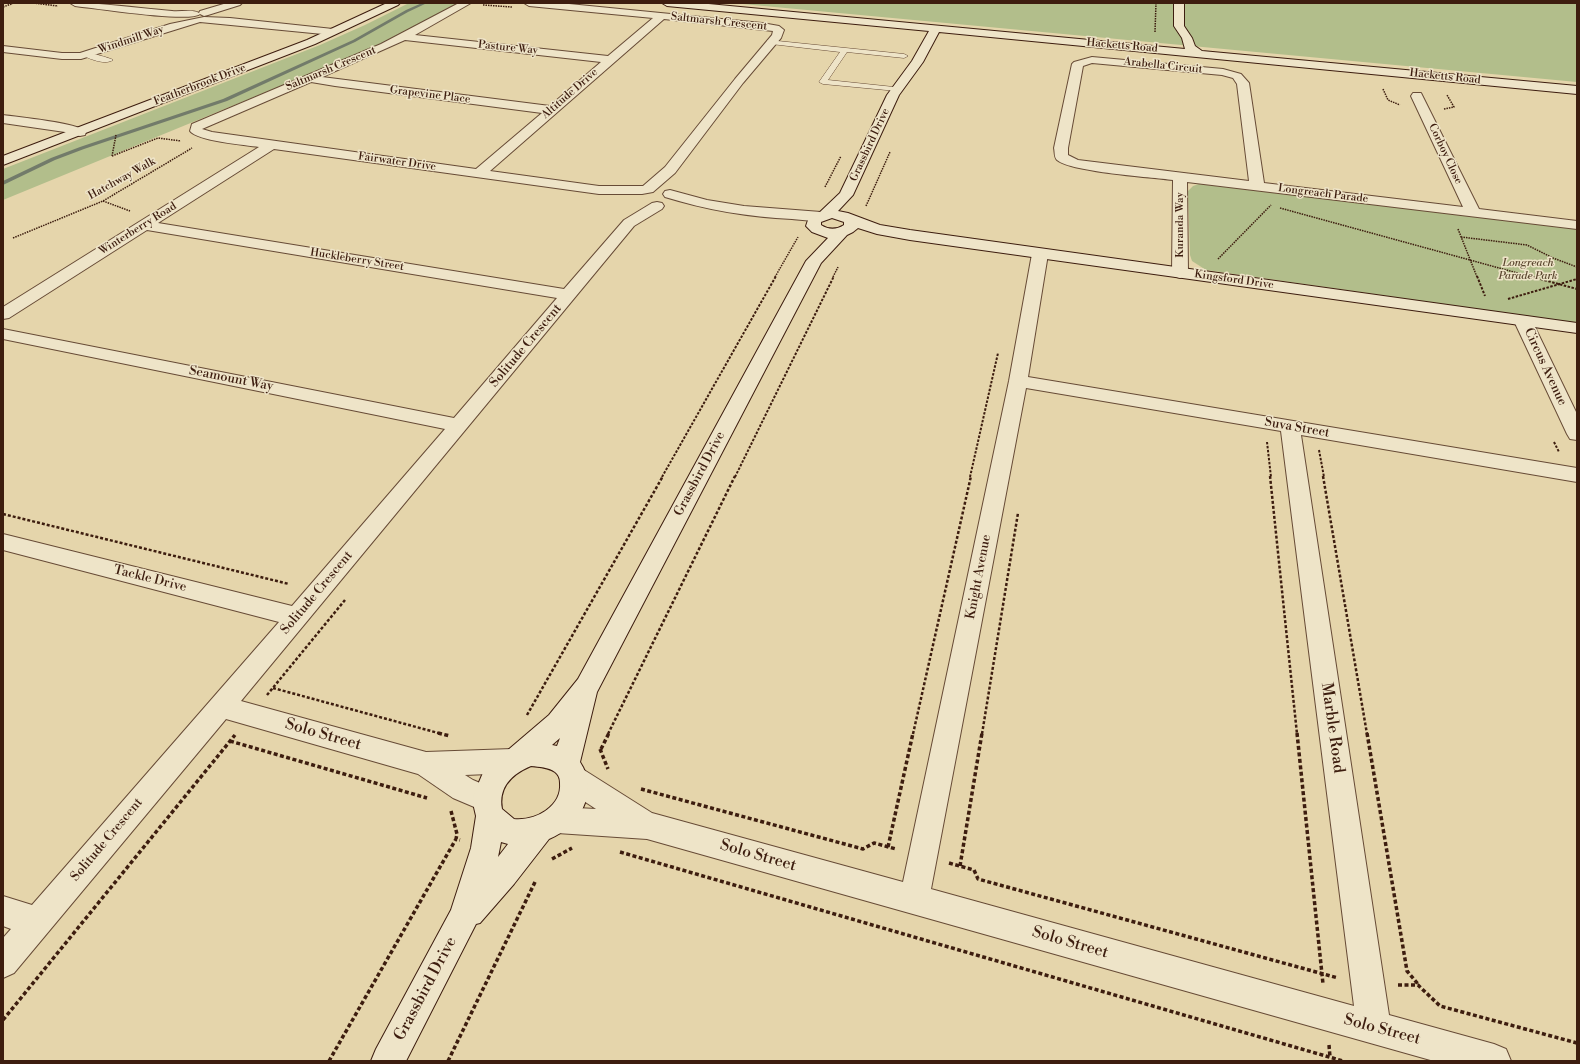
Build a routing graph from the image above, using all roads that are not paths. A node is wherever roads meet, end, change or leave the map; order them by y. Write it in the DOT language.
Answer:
graph roads {
  1 [pos="75,3"];
  2 [pos="378,3"];
  3 [pos="395,3"];
  4 [pos="466,3"];
  5 [pos="529,3"];
  6 [pos="667,3"];
  7 [pos="1179,3"];
  8 [pos="233,4"];
  9 [pos="215,15"];
  10 [pos="662,16"];
  11 [pos="196,17"];
  12 [pos="230,20"];
  13 [pos="935,29"];
  14 [pos="319,30"];
  15 [pos="333,32"];
  16 [pos="1175,34"];
  17 [pos="405,37"];
  18 [pos="771,42"];
  19 [pos="3,49"];
  20 [pos="1155,49"];
  21 [pos="845,50"];
  22 [pos="906,53"];
  23 [pos="1198,53"];
  24 [pos="87,54"];
  25 [pos="109,60"];
  26 [pos="611,60"];
  27 [pos="310,78"];
  28 [pos="1577,90"];
  29 [pos="894,92"];
  30 [pos="1417,96"];
  31 [pos="551,110"];
  32 [pos="3,119"];
  33 [pos="66,128"];
  34 [pos="196,131"];
  35 [pos="80,132"];
  36 [pos="273,144"];
  37 [pos="3,152"];
  38 [pos="3,161"];
  39 [pos="1069,161"];
  40 [pos="670,170"];
  41 [pos="479,174"];
  42 [pos="1180,178"];
  43 [pos="1257,186"];
  44 [pos="645,189"];
  45 [pos="599,190"];
  46 [pos="846,195"];
  47 [pos="664,199"];
  48 [pos="632,209"];
  49 [pos="1473,212"];
  50 [pos="820,222"];
  51 [pos="145,225"];
  52 [pos="847,225"];
  53 [pos="1577,225"];
  54 [pos="1040,254"];
  55 [pos="814,261"];
  56 [pos="1180,268"];
  57 [pos="568,295"];
  58 [pos="3,314"];
  59 [pos="1523,321"];
  60 [pos="1577,328"];
  61 [pos="3,334"];
  62 [pos="1018,381"];
  63 [pos="458,425"];
  64 [pos="1290,427"];
  65 [pos="1577,434"];
  66 [pos="1577,475"];
  67 [pos="3,542"];
  68 [pos="297,617"];
  69 [pos="587,687"];
  70 [pos="220,706"];
  71 [pos="515,760"];
  72 [pos="426,764"];
  73 [pos="570,771"];
  74 [pos="488,808"];
  75 [pos="646,825"];
  76 [pos="547,826"];
  77 [pos="914,900"];
  78 [pos="3,911"];
  79 [pos="464,917"];
  80 [pos="37,922"];
  81 [pos="3,962"];
  82 [pos="1374,1028"];
  83 [pos="388,1061"];
  84 [pos="1494,1061"];
  1 -- 11 [label="street"];
  2 -- 14 [label="street, Featherbrook Drive"];
  3 -- 15 [label="street, Featherbrook Drive"];
  4 -- 17 [label="street, Saltmarsh Crescent"];
  5 -- 10 [label="street, Saltmarsh Crescent"];
  6 -- 13 [label="street, Hacketts Road"];
  7 -- 16 [label="street"];
  8 -- 9 [label="street"];
  8 -- 11 [label="street"];
  9 -- 11 [label="street"];
  9 -- 12 [label="street"];
  10 -- 18 [label="street, Saltmarsh Crescent"];
  10 -- 26 [label="street, Altitude Drive"];
  11 -- 12 [label="street"];
  11 -- 24 [label="street, Windmill Way"];
  12 -- 14 [label="street"];
  13 -- 20 [label="street, Hacketts Road"];
  13 -- 29 [label="street, Grassbird Drive"];
  14 -- 15 [label="street"];
  14 -- 33 [label="street, Featherbrook Drive"];
  15 -- 35 [label="street, Featherbrook Drive"];
  16 -- 20 [label="street"];
  16 -- 23 [label="street"];
  17 -- 26 [label="street, Pasture Way"];
  17 -- 27 [label="street, Saltmarsh Crescent"];
  18 -- 21 [label="lane"];
  18 -- 40 [label="street, Saltmarsh Crescent"];
  19 -- 24 [label="street, Windmill Way"];
  20 -- 23 [label="street, Hacketts Road"];
  21 -- 22 [label="lane"];
  21 -- 29 [label="lane"];
  22 -- 29 [label="street, Grassbird Drive"];
  23 -- 28 [label="street, Hacketts Road"];
  24 -- 25 [label="lane, Windmill Way"];
  26 -- 31 [label="street, Altitude Drive"];
  27 -- 31 [label="street, Grapevine Place"];
  27 -- 34 [label="street, Saltmarsh Crescent"];
  29 -- 46 [label="street, Grassbird Drive"];
  30 -- 49 [label="street, Corboy Close"];
  31 -- 41 [label="street, Altitude Drive"];
  32 -- 33 [label="street"];
  33 -- 35 [label="street"];
  33 -- 37 [label="street, Featherbrook Drive"];
  34 -- 36 [label="street, Fairwater Drive"];
  35 -- 38 [label="street, Featherbrook Drive"];
  36 -- 41 [label="street, Fairwater Drive"];
  36 -- 51 [label="street, Winterberry Road"];
  39 -- 42 [label="street, Longreach Parade"];
  39 -- 43 [label="street, Arabella Circuit"];
  40 -- 44 [label="street"];
  40 -- 47 [label="street"];
  41 -- 45 [label="street, Fairwater Drive"];
  42 -- 43 [label="street, Longreach Parade"];
  42 -- 56 [label="street, Kuranda Way"];
  43 -- 49 [label="street, Longreach Parade"];
  44 -- 45 [label="street, Fairwater Drive"];
  44 -- 47 [label="street, Fairwater Drive"];
  44 -- 48 [label="street"];
  45 -- 48 [label="street, Fairwater Drive"];
  46 -- 50 [label="street, Grassbird Drive"];
  46 -- 52 [label="street, Grassbird Drive"];
  47 -- 48 [label="street, Solitude Crescent"];
  47 -- 48 [label="street, Fairwater Drive"];
  47 -- 50 [label="street"];
  48 -- 57 [label="street, Solitude Crescent"];
  49 -- 53 [label="street, Longreach Parade"];
  50 -- 52 [label="street, Kingsford Drive"];
  50 -- 55 [label="street, Grassbird Drive"];
  51 -- 57 [label="street, Huckleberry Street"];
  51 -- 58 [label="street, Winterberry Road"];
  52 -- 54 [label="street, Kingsford Drive"];
  52 -- 55 [label="street, Grassbird Drive"];
  54 -- 56 [label="street, Kingsford Drive"];
  54 -- 62 [label="street, Knight Avenue"];
  55 -- 69 [label="street, Grassbird Drive"];
  56 -- 59 [label="street, Kingsford Drive"];
  57 -- 63 [label="street, Solitude Crescent"];
  59 -- 60 [label="street, Kingsford Drive"];
  59 -- 65 [label="street, Circus Avenue"];
  61 -- 63 [label="street, Seamount Way"];
  62 -- 64 [label="street, Suva Street"];
  62 -- 77 [label="street, Knight Avenue"];
  63 -- 68 [label="street, Solitude Crescent"];
  64 -- 66 [label="street, Suva Street"];
  64 -- 82 [label="street, Marble Road"];
  67 -- 68 [label="street, Tackle Drive"];
  68 -- 70 [label="street, Solitude Crescent"];
  69 -- 71 [label="street, Grassbird Drive"];
  69 -- 73 [label="street, Grassbird Drive"];
  70 -- 72 [label="street, Solo Street"];
  70 -- 80 [label="street, Solitude Crescent"];
  71 -- 72 [label="street, Solo Street"];
  71 -- 73 [label="street"];
  71 -- 74 [label="street"];
  72 -- 74 [label="street, Solo Street"];
  73 -- 75 [label="street, Solo Street"];
  73 -- 76 [label="street"];
  74 -- 76 [label="street"];
  74 -- 79 [label="street, Grassbird Drive"];
  75 -- 76 [label="street, Solo Street"];
  75 -- 77 [label="street, Solo Street"];
  76 -- 79 [label="street, Grassbird Drive"];
  77 -- 82 [label="street, Solo Street"];
  78 -- 80 [label="street"];
  79 -- 83 [label="street, Grassbird Drive"];
  80 -- 81 [label="street, Solitude Crescent"];
  82 -- 84 [label="street, Solo Street"];
}
